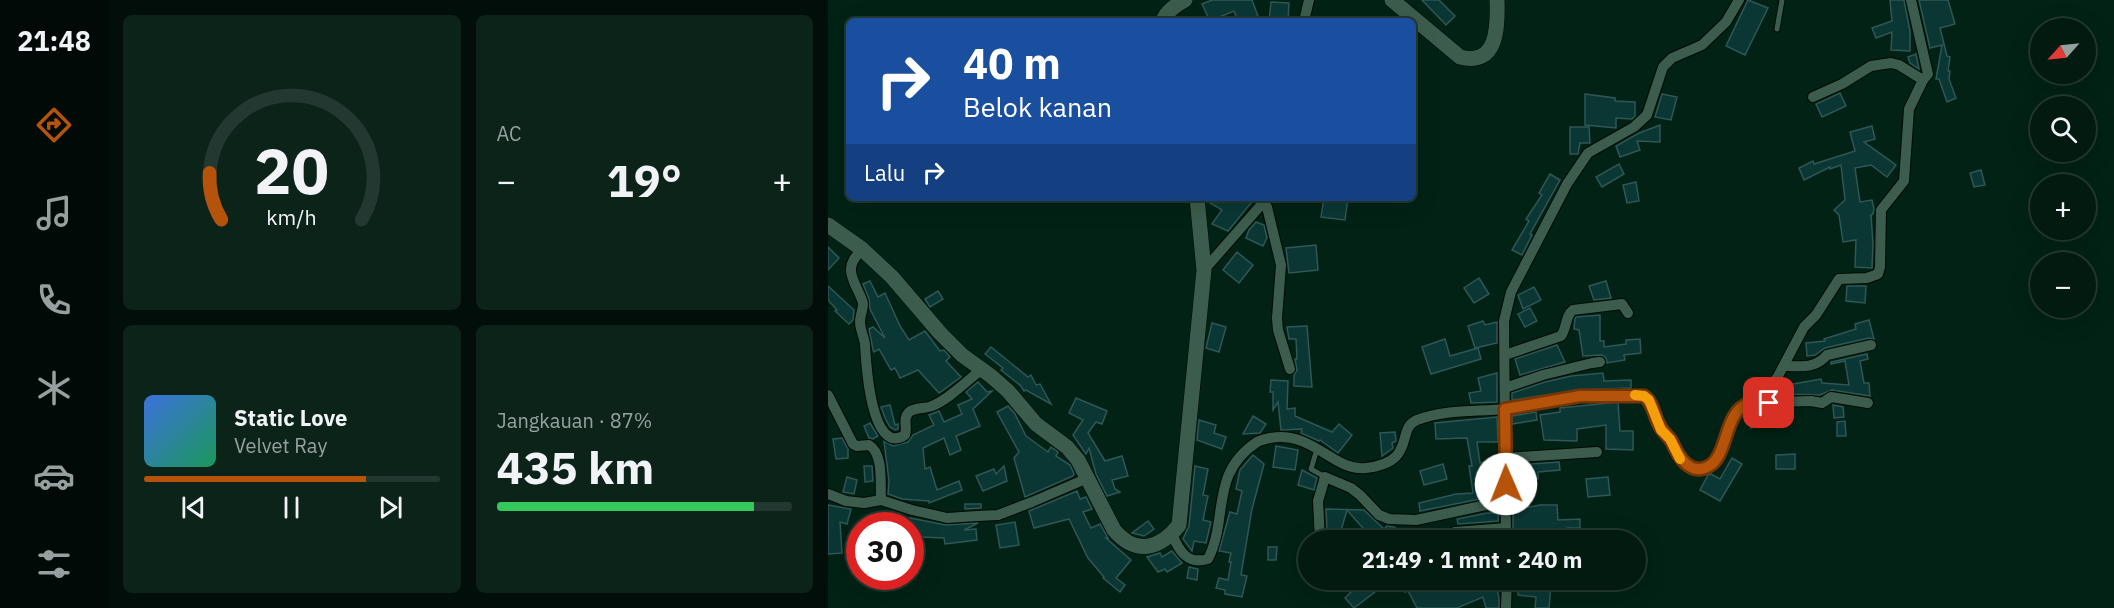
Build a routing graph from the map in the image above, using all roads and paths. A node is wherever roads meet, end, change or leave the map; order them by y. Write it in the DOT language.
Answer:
graph roads {
  1 [pos="1185,0"];
  2 [pos="1309,0"];
  3 [pos="1392,0"];
  4 [pos="1497,0"];
  5 [pos="1738,0"];
  6 [pos="1782,0"];
  7 [pos="1911,0"];
  8 [pos="1164,18"];
  9 [pos="1305,18"];
  10 [pos="1413,18"];
  11 [pos="1416,20"];
  12 [pos="1778,29"];
  13 [pos="1923,80"];
  14 [pos="1813,97"];
  15 [pos="1197,201"];
  16 [pos="828,225"];
  17 [pos="862,249"];
  18 [pos="1204,270"];
  19 [pos="1628,314"];
  20 [pos="1871,345"];
  21 [pos="1505,355"];
  22 [pos="1600,362"];
  23 [pos="1785,366"];
  24 [pos="982,369"];
  25 [pos="1290,369"];
  26 [pos="1505,388"];
  27 [pos="828,394"];
  28 [pos="1868,403"];
  29 [pos="1749,404"];
  30 [pos="1505,409"];
  31 [pos="1317,448"];
  32 [pos="1598,452"];
  33 [pos="1505,458"];
  34 [pos="1324,477"];
  35 [pos="1088,478"];
  36 [pos="828,494"];
  37 [pos="881,500"];
  38 [pos="1506,505"];
  39 [pos="1319,530"];
  40 [pos="1506,530"];
  41 [pos="1172,534"];
  42 [pos="1507,590"];
  43 [pos="1506,608"];
  1 -- 8 [label="street"];
  2 -- 9 [label="street"];
  3 -- 10 [label="street"];
  4 -- 11 [label="street"];
  5 -- 21 [label="street"];
  6 -- 12 [label="lane"];
  7 -- 13 [label="street"];
  13 -- 14 [label="street"];
  13 -- 23 [label="street"];
  15 -- 18 [label="street"];
  16 -- 17 [label="street"];
  17 -- 24 [label="street"];
  17 -- 24 [label="street"];
  18 -- 25 [label="street"];
  18 -- 41 [label="street"];
  19 -- 21 [label="street"];
  20 -- 23 [label="street"];
  21 -- 26 [label="street"];
  22 -- 26 [label="street"];
  23 -- 29 [label="street"];
  24 -- 35 [label="street"];
  26 -- 30 [label="street"];
  27 -- 37 [label="street"];
  28 -- 29 [label="street"];
  29 -- 30 [label="street"];
  30 -- 31 [label="street"];
  30 -- 33 [label="street"];
  31 -- 34 [label="lane"];
  31 -- 41 [label="street"];
  32 -- 33 [label="street"];
  33 -- 38 [label="street"];
  34 -- 38 [label="street"];
  34 -- 39 [label="street"];
  35 -- 37 [label="street"];
  35 -- 41 [label="street"];
  36 -- 37 [label="street"];
  38 -- 40 [label="street"];
  42 -- 43 [label="street"];
}
